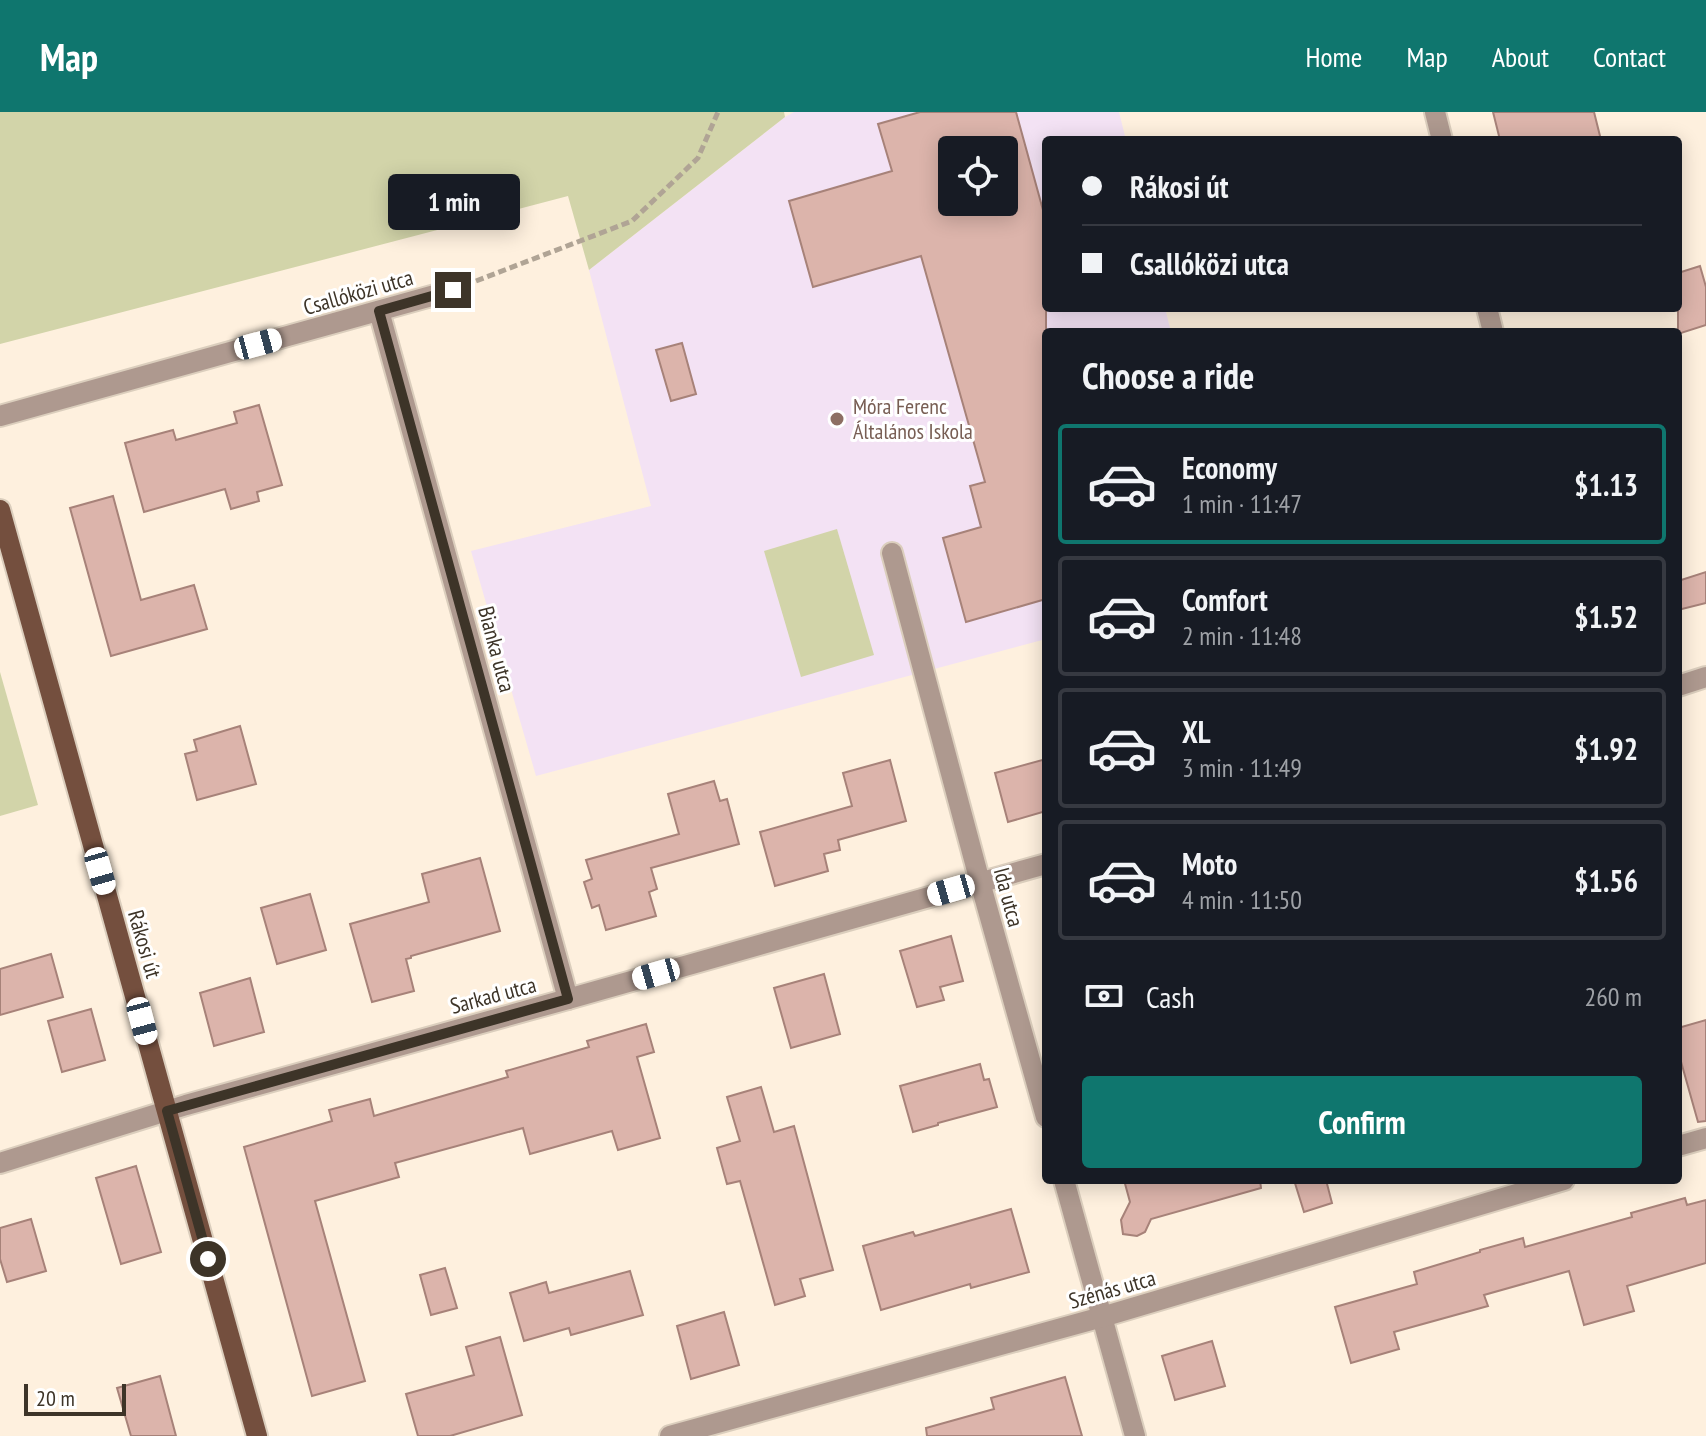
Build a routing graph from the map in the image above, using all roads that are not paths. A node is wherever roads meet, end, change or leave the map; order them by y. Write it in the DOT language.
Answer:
graph roads {
  1 [pos="1435,112"];
  2 [pos="1441,136"];
  3 [pos="453,290"];
  4 [pos="379,311"];
  5 [pos="0,416"];
  6 [pos="0,510"];
  7 [pos="892,553"];
  8 [pos="1706,677"];
  9 [pos="1682,685"];
  10 [pos="1042,865"];
  11 [pos="980,882"];
  12 [pos="568,999"];
  13 [pos="1042,1103"];
  14 [pos="167,1111"];
  15 [pos="1706,1138"];
  16 [pos="1682,1145"];
  17 [pos="0,1163"];
  18 [pos="1065,1184"];
  19 [pos="1551,1184"];
  20 [pos="1102,1317"];
  21 [pos="257,1436"];
  22 [pos="670,1436"];
  23 [pos="1135,1436"];
  1 -- 2 [label="street"];
  3 -- 4 [label="street, Csallóközi utca"];
  4 -- 5 [label="street, Csallóközi utca"];
  4 -- 12 [label="street, Bianka utca"];
  6 -- 14 [label="main road, Rákosi út"];
  7 -- 11 [label="street, Ida utca"];
  8 -- 9 [label="street"];
  10 -- 11 [label="street, Sarkad utca"];
  11 -- 12 [label="street, Sarkad utca"];
  11 -- 13 [label="street, Ida utca"];
  12 -- 14 [label="street, Sarkad utca"];
  14 -- 17 [label="street, Sarkad utca"];
  14 -- 21 [label="main road, Rákosi út"];
  15 -- 16 [label="street"];
  18 -- 20 [label="street"];
  19 -- 20 [label="street, Szénás utca"];
  20 -- 22 [label="street, Szénás utca"];
  20 -- 23 [label="street"];
}
